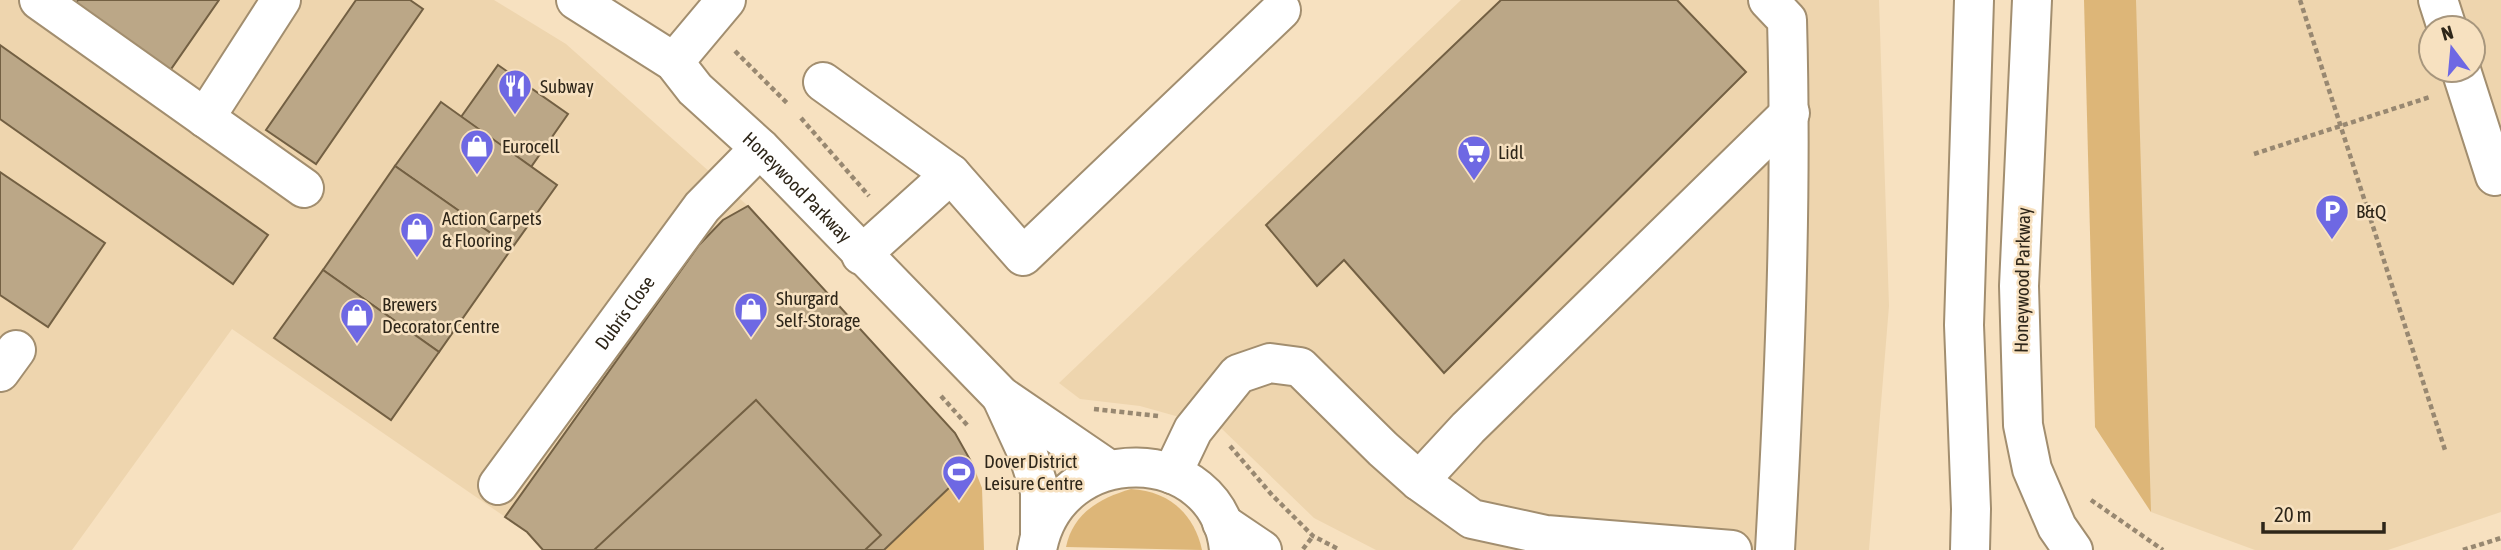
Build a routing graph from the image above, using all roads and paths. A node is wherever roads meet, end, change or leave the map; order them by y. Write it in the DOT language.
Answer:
graph roads {
  1 [pos="39,0"];
  2 [pos="281,0"];
  3 [pos="576,0"];
  4 [pos="726,0"];
  5 [pos="1768,0"];
  6 [pos="1974,0"];
  7 [pos="2032,0"];
  8 [pos="2300,0"];
  9 [pos="1281,10"];
  10 [pos="674,62"];
  11 [pos="823,82"];
  12 [pos="2456,84"];
  13 [pos="2466,84"];
  14 [pos="1790,113"];
  15 [pos="205,118"];
  16 [pos="2340,126"];
  17 [pos="760,148"];
  18 [pos="2254,154"];
  19 [pos="951,174"];
  20 [pos="2499,175"];
  21 [pos="304,188"];
  22 [pos="861,255"];
  23 [pos="932,386"];
  24 [pos="1000,396"];
  25 [pos="974,438"];
  26 [pos="1235,449"];
  27 [pos="2445,450"];
  28 [pos="1108,469"];
  29 [pos="1172,474"];
  30 [pos="1419,481"];
  31 [pos="498,485"];
  32 [pos="2085,494"];
  33 [pos="1312,536"];
  34 [pos="1225,537"];
  35 [pos="2501,539"];
  36 [pos="1039,542"];
  37 [pos="1262,550"];
  38 [pos="1303,550"];
  39 [pos="1340,550"];
  40 [pos="1731,550"];
  41 [pos="1775,550"];
  42 [pos="1970,550"];
  43 [pos="2073,550"];
  44 [pos="2163,550"];
  45 [pos="2463,550"];
  1 -- 15 [label="street"];
  2 -- 15 [label="street"];
  3 -- 10 [label="street, Honeywood Parkway"];
  4 -- 10 [label="street"];
  5 -- 14 [label="street"];
  6 -- 42 [label="street"];
  7 -- 43 [label="street, Honeywood Parkway"];
  8 -- 16 [label="path"];
  9 -- 19 [label="street"];
  10 -- 17 [label="street, Honeywood Parkway"];
  11 -- 19 [label="street"];
  12 -- 16 [label="path"];
  13 -- 20 [label="street"];
  14 -- 30 [label="street"];
  14 -- 41 [label="street"];
  15 -- 21 [label="street"];
  16 -- 18 [label="path"];
  16 -- 27 [label="path"];
  17 -- 22 [label="street, Honeywood Parkway"];
  17 -- 31 [label="street, Dubris Close"];
  19 -- 22 [label="street"];
  22 -- 24 [label="street, Honeywood Parkway"];
  23 -- 25 [label="path"];
  24 -- 28 [label="street, Honeywood Parkway"];
  24 -- 36 [label="street, Honeywood Parkway"];
  26 -- 33 [label="path"];
  28 -- 29 [label="street"];
  28 -- 36 [label="street"];
  29 -- 30 [label="street"];
  29 -- 34 [label="street"];
  30 -- 40 [label="street"];
  32 -- 44 [label="path"];
  33 -- 38 [label="path"];
  33 -- 39 [label="path"];
  34 -- 37 [label="street"];
  35 -- 45 [label="path"];
}
